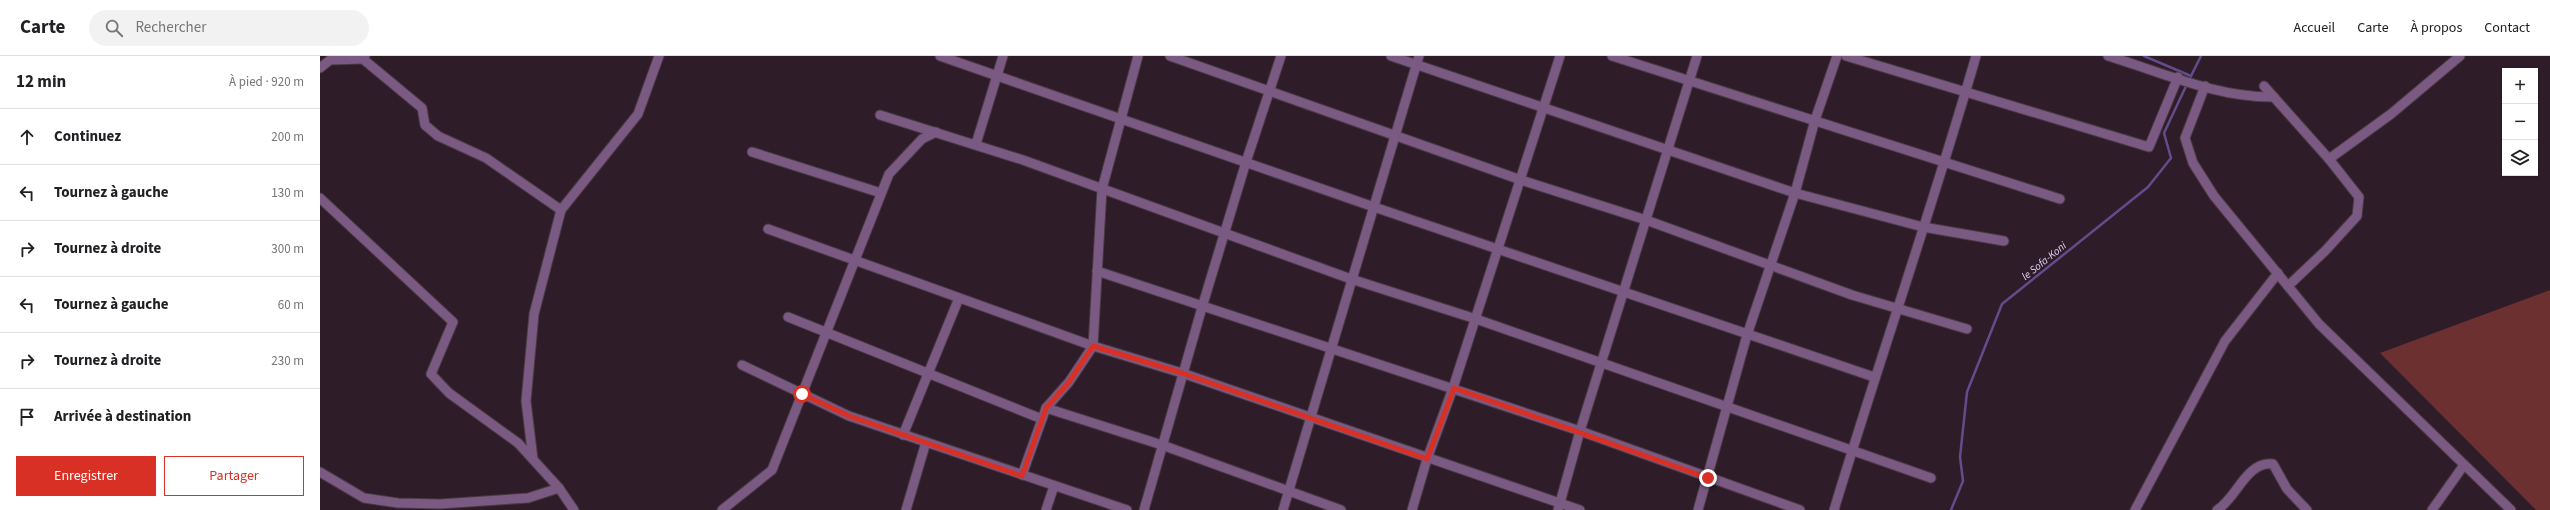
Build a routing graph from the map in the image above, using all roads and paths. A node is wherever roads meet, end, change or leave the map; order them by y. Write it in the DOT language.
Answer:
graph roads {
  1 [pos="659,56"];
  2 [pos="940,56"];
  3 [pos="1003,56"];
  4 [pos="1138,56"];
  5 [pos="1170,56"];
  6 [pos="1281,56"];
  7 [pos="1391,56"];
  8 [pos="1560,56"];
  9 [pos="1612,56"];
  10 [pos="1697,56"];
  11 [pos="1836,56"];
  12 [pos="1846,56"];
  13 [pos="1976,56"];
  14 [pos="2108,56"];
  15 [pos="2460,56"];
  16 [pos="364,57"];
  17 [pos="1418,60"];
  18 [pos="320,68"];
  19 [pos="998,75"];
  20 [pos="2178,78"];
  21 [pos="1690,82"];
  22 [pos="2205,86"];
  23 [pos="2264,86"];
  24 [pos="1270,90"];
  25 [pos="1966,92"];
  26 [pos="2274,97"];
  27 [pos="1545,108"];
  28 [pos="880,115"];
  29 [pos="1122,120"];
  30 [pos="1815,120"];
  31 [pos="936,132"];
  32 [pos="1395,136"];
  33 [pos="976,144"];
  34 [pos="752,152"];
  35 [pos="1668,152"];
  36 [pos="2329,159"];
  37 [pos="1945,161"];
  38 [pos="1246,162"];
  39 [pos="1521,180"];
  40 [pos="1102,189"];
  41 [pos="881,193"];
  42 [pos="1795,193"];
  43 [pos="320,198"];
  44 [pos="2060,199"];
  45 [pos="1374,207"];
  46 [pos="561,210"];
  47 [pos="1646,220"];
  48 [pos="1923,227"];
  49 [pos="768,229"];
  50 [pos="1225,233"];
  51 [pos="2004,241"];
  52 [pos="1498,248"];
  53 [pos="855,260"];
  54 [pos="1771,265"];
  55 [pos="1097,271"];
  56 [pos="2278,273"];
  57 [pos="1352,280"];
  58 [pos="2288,286"];
  59 [pos="1624,292"];
  60 [pos="959,298"];
  61 [pos="1203,304"];
  62 [pos="1898,310"];
  63 [pos="788,316"];
  64 [pos="1476,319"];
  65 [pos="1967,329"];
  66 [pos="826,332"];
  67 [pos="1747,335"];
  68 [pos="1093,346"];
  69 [pos="1332,347"];
  70 [pos="1602,362"];
  71 [pos="742,365"];
  72 [pos="928,373"];
  73 [pos="1182,373"];
  74 [pos="1874,377"];
  75 [pos="1454,388"];
  76 [pos="802,394"];
  77 [pos="1728,406"];
  78 [pos="1046,408"];
  79 [pos="1311,418"];
  80 [pos="1042,419"];
  81 [pos="1580,431"];
  82 [pos="903,434"];
  83 [pos="926,442"];
  84 [pos="1162,445"];
  85 [pos="1852,450"];
  86 [pos="533,459"];
  87 [pos="1427,459"];
  88 [pos="2464,465"];
  89 [pos="320,472"];
  90 [pos="1022,476"];
  91 [pos="1708,478"];
  92 [pos="1931,478"];
  93 [pos="1054,486"];
  94 [pos="559,488"];
  95 [pos="1289,490"];
  96 [pos="1559,507"];
  97 [pos="574,510"];
  98 [pos="722,510"];
  99 [pos="906,510"];
  100 [pos="1046,510"];
  101 [pos="1127,510"];
  102 [pos="1144,510"];
  103 [pos="1283,510"];
  104 [pos="1341,510"];
  105 [pos="1412,510"];
  106 [pos="1580,510"];
  107 [pos="1698,510"];
  108 [pos="1800,510"];
  109 [pos="1834,510"];
  110 [pos="2135,510"];
  111 [pos="2217,510"];
  112 [pos="2307,510"];
  113 [pos="2432,510"];
  114 [pos="2511,510"];
  1 -- 46 [label="street"];
  2 -- 19 [label="street"];
  3 -- 19 [label="street"];
  4 -- 29 [label="street"];
  5 -- 24 [label="street"];
  6 -- 24 [label="street"];
  7 -- 17 [label="street"];
  8 -- 27 [label="street"];
  9 -- 21 [label="street"];
  10 -- 21 [label="street"];
  11 -- 30 [label="street"];
  12 -- 25 [label="street"];
  13 -- 25 [label="street"];
  14 -- 20 [label="street"];
  15 -- 36 [label="street"];
  16 -- 18 [label="street"];
  16 -- 46 [label="street"];
  17 -- 27 [label="street"];
  17 -- 32 [label="street"];
  19 -- 29 [label="street"];
  19 -- 33 [label="street"];
  20 -- 22 [label="street"];
  20 -- 25 [label="street"];
  21 -- 30 [label="street"];
  21 -- 35 [label="street"];
  22 -- 26 [label="street"];
  22 -- 56 [label="street"];
  23 -- 26 [label="street"];
  24 -- 32 [label="street"];
  24 -- 38 [label="street"];
  25 -- 37 [label="street"];
  26 -- 36 [label="street"];
  27 -- 35 [label="street"];
  27 -- 39 [label="street"];
  28 -- 31 [label="street"];
  29 -- 38 [label="street"];
  29 -- 40 [label="street"];
  30 -- 37 [label="street"];
  30 -- 42 [label="street"];
  31 -- 33 [label="street"];
  31 -- 41 [label="street"];
  32 -- 39 [label="street"];
  32 -- 45 [label="street"];
  33 -- 40 [label="street"];
  34 -- 41 [label="street"];
  35 -- 42 [label="street"];
  35 -- 47 [label="street"];
  36 -- 58 [label="street"];
  37 -- 44 [label="street"];
  37 -- 48 [label="street"];
  38 -- 45 [label="street"];
  38 -- 50 [label="street"];
  39 -- 47 [label="street"];
  39 -- 52 [label="street"];
  40 -- 50 [label="street"];
  40 -- 55 [label="street"];
  41 -- 53 [label="street"];
  42 -- 48 [label="street"];
  42 -- 54 [label="street"];
  43 -- 86 [label="street"];
  45 -- 52 [label="street"];
  45 -- 57 [label="street"];
  46 -- 86 [label="street"];
  47 -- 54 [label="street"];
  47 -- 59 [label="street"];
  48 -- 51 [label="street"];
  48 -- 62 [label="street"];
  49 -- 53 [label="street"];
  50 -- 57 [label="street"];
  50 -- 61 [label="street"];
  52 -- 59 [label="street"];
  52 -- 64 [label="street"];
  53 -- 60 [label="street"];
  53 -- 66 [label="street"];
  54 -- 62 [label="street"];
  54 -- 67 [label="street"];
  55 -- 61 [label="street"];
  55 -- 68 [label="street"];
  56 -- 58 [label="street"];
  56 -- 110 [label="street"];
  57 -- 64 [label="street"];
  57 -- 69 [label="street"];
  58 -- 88 [label="street"];
  59 -- 67 [label="street"];
  59 -- 70 [label="street"];
  60 -- 68 [label="street"];
  60 -- 72 [label="street"];
  61 -- 69 [label="street"];
  61 -- 73 [label="street"];
  62 -- 65 [label="street"];
  62 -- 74 [label="street"];
  63 -- 66 [label="street"];
  64 -- 70 [label="street"];
  64 -- 75 [label="street"];
  66 -- 72 [label="street"];
  66 -- 76 [label="street"];
  67 -- 74 [label="street"];
  67 -- 77 [label="street"];
  68 -- 73 [label="street"];
  68 -- 78 [label="street"];
  69 -- 75 [label="street"];
  69 -- 79 [label="street"];
  70 -- 77 [label="street"];
  70 -- 81 [label="street"];
  71 -- 76 [label="street"];
  72 -- 80 [label="street"];
  72 -- 82 [label="street"];
  73 -- 79 [label="street"];
  73 -- 84 [label="street"];
  74 -- 85 [label="street"];
  75 -- 81 [label="street"];
  75 -- 87 [label="street"];
  76 -- 82 [label="street"];
  76 -- 98 [label="street"];
  77 -- 85 [label="street"];
  77 -- 91 [label="street"];
  78 -- 80 [label="street"];
  78 -- 84 [label="street"];
  79 -- 87 [label="street"];
  79 -- 95 [label="street"];
  80 -- 90 [label="street"];
  81 -- 91 [label="street"];
  81 -- 96 [label="street"];
  82 -- 83 [label="street"];
  83 -- 90 [label="street"];
  83 -- 99 [label="street"];
  84 -- 95 [label="street"];
  84 -- 102 [label="street"];
  85 -- 92 [label="street"];
  85 -- 109 [label="street"];
  86 -- 94 [label="street"];
  87 -- 96 [label="street"];
  87 -- 105 [label="street"];
  88 -- 113 [label="street"];
  88 -- 114 [label="street"];
  89 -- 94 [label="street"];
  90 -- 93 [label="street"];
  91 -- 107 [label="street"];
  91 -- 108 [label="street"];
  93 -- 100 [label="street"];
  93 -- 101 [label="street"];
  94 -- 97 [label="street"];
  95 -- 103 [label="street"];
  95 -- 104 [label="street"];
  96 -- 106 [label="street"];
  111 -- 112 [label="street"];
}
